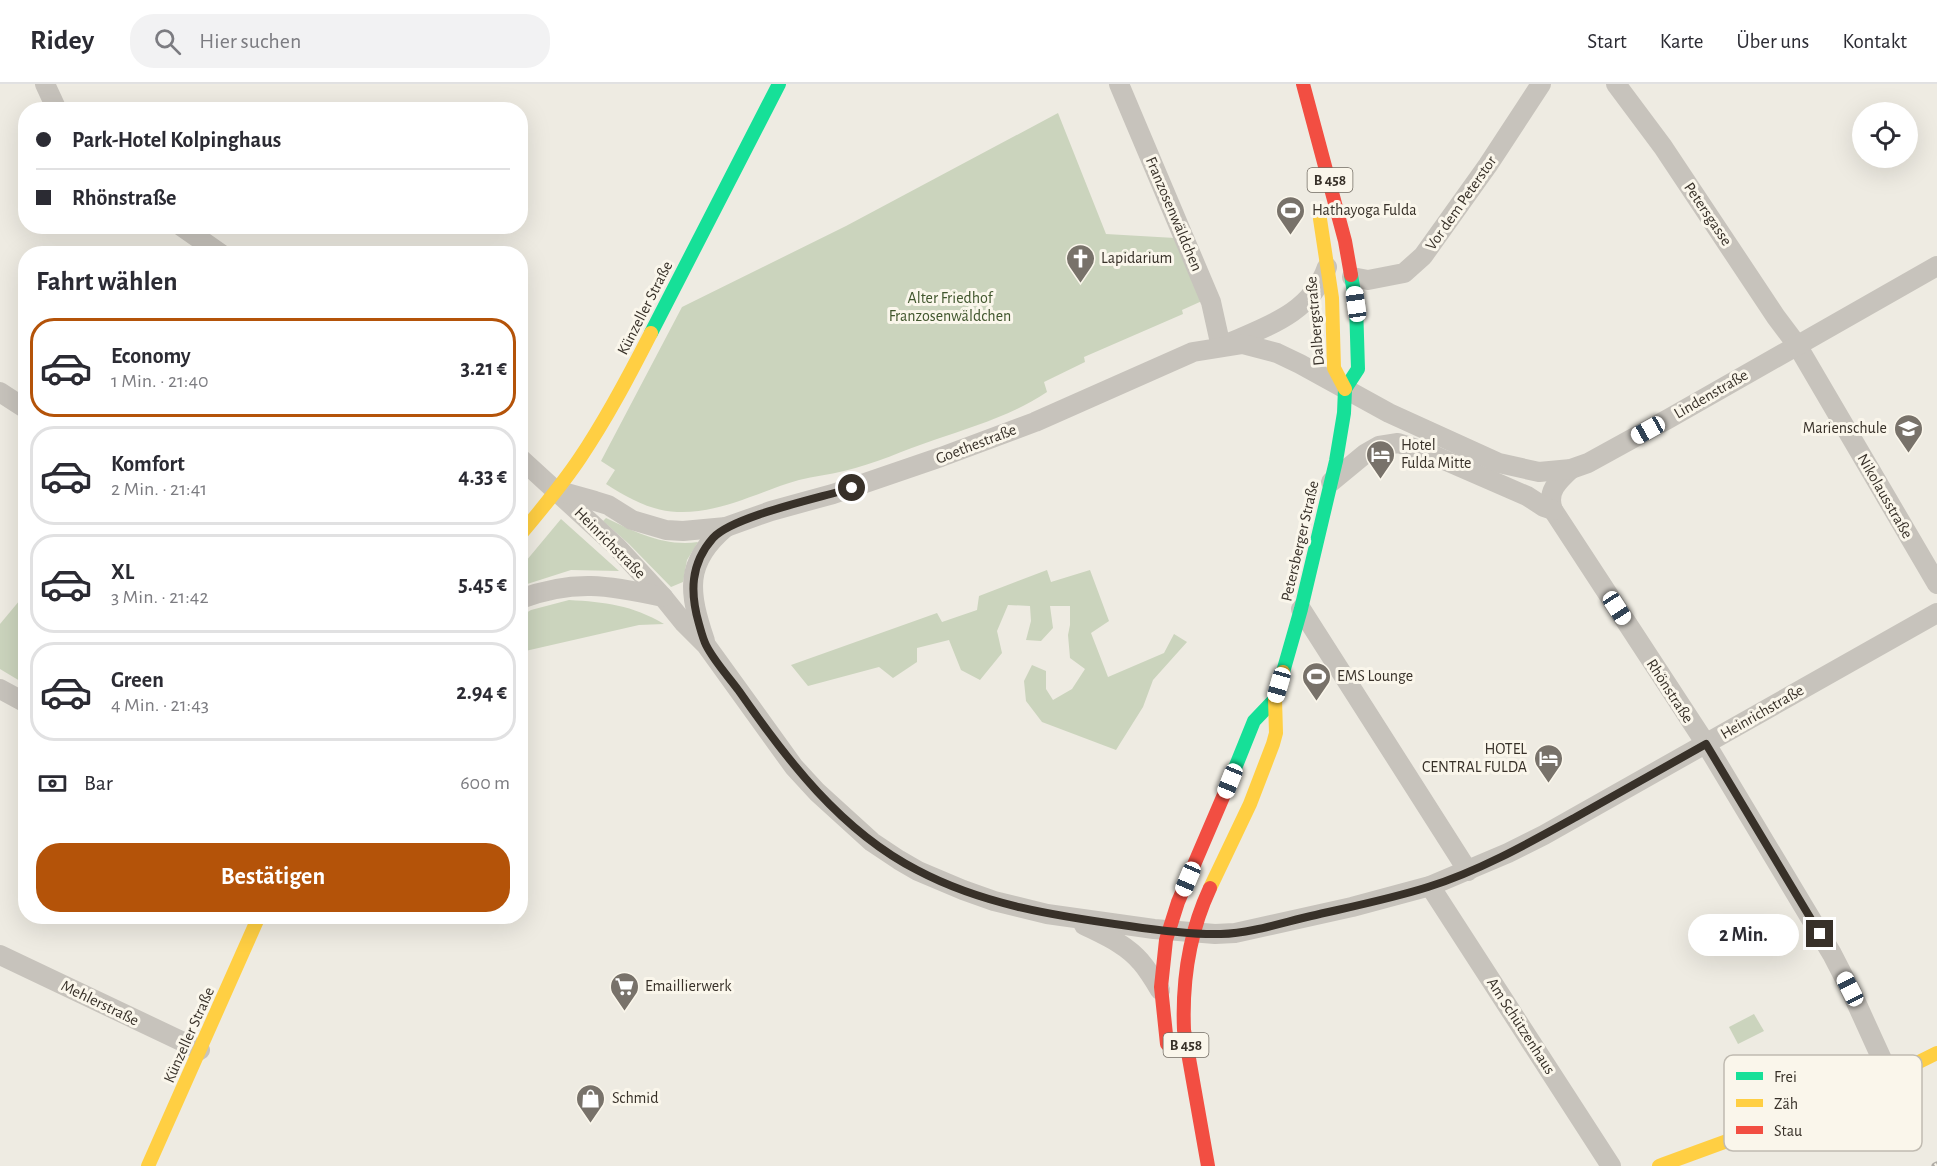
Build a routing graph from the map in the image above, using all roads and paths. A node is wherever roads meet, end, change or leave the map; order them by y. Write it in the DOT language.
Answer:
graph roads {
  1 [pos="45,84"];
  2 [pos="779,84"];
  3 [pos="1119,84"];
  4 [pos="1303,84"];
  5 [pos="1541,84"];
  6 [pos="1616,84"];
  7 [pos="53,102"];
  8 [pos="1317,206"];
  9 [pos="192,234"];
  10 [pos="210,246"];
  11 [pos="1327,266"];
  12 [pos="1937,266"];
  13 [pos="1352,277"];
  14 [pos="1797,345"];
  15 [pos="1221,347"];
  16 [pos="1345,389"];
  17 [pos="0,392"];
  18 [pos="18,404"];
  19 [pos="528,465"];
  20 [pos="1571,469"];
  21 [pos="1331,482"];
  22 [pos="557,490"];
  23 [pos="1553,510"];
  24 [pos="528,526"];
  25 [pos="726,527"];
  26 [pos="1937,585"];
  27 [pos="528,596"];
  28 [pos="663,597"];
  29 [pos="1301,609"];
  30 [pos="1937,613"];
  31 [pos="706,645"];
  32 [pos="0,688"];
  33 [pos="18,698"];
  34 [pos="1275,699"];
  35 [pos="1706,744"];
  36 [pos="1468,871"];
  37 [pos="1430,886"];
  38 [pos="1071,918"];
  39 [pos="255,924"];
  40 [pos="1170,930"];
  41 [pos="1194,932"];
  42 [pos="0,955"];
  43 [pos="1160,990"];
  44 [pos="200,1050"];
  45 [pos="1937,1053"];
  46 [pos="1880,1055"];
  47 [pos="1922,1061"];
  48 [pos="1170,1062"];
  49 [pos="1724,1142"];
  50 [pos="1604,1164"];
  51 [pos="148,1166"];
  52 [pos="1208,1166"];
  53 [pos="1659,1166"];
  1 -- 7 [label="street"];
  2 -- 22 [label="main road, Künzeller Straße"];
  3 -- 15 [label="street, Franzosenwäldchen"];
  4 -- 13 [label="main road, B 458"];
  5 -- 13 [label="street, Vor dem Peterstor"];
  6 -- 14 [label="street, Petersgasse"];
  8 -- 11 [label="main road, Dalbergstraße / B 458"];
  9 -- 10 [label="street"];
  11 -- 15 [label="street, Goethestraße"];
  11 -- 16 [label="main road, Dalbergstraße / B 458"];
  12 -- 14 [label="street, Lindenstraße"];
  13 -- 16 [label="main road, B 458"];
  14 -- 20 [label="street, Lindenstraße"];
  14 -- 26 [label="street, Nikolausstraße"];
  15 -- 16 [label="street, Goethestraße"];
  15 -- 25 [label="street, Goethestraße"];
  16 -- 20 [label="street, Lindenstraße"];
  16 -- 21 [label="main road, Petersberger Straße / B 458"];
  17 -- 18 [label="street"];
  19 -- 22 [label="street, Heinrichstraße"];
  20 -- 23 [label="street"];
  21 -- 23 [label="street"];
  21 -- 29 [label="main road, Petersberger Straße / B 458"];
  22 -- 24 [label="main road, Künzeller Straße"];
  22 -- 25 [label="street, Goethestraße"];
  22 -- 28 [label="street, Heinrichstraße"];
  23 -- 35 [label="street, Rhönstraße"];
  25 -- 31 [label="street, Goethestraße"];
  27 -- 28 [label="street, Heinrichstraße"];
  28 -- 31 [label="street, Heinrichstraße"];
  29 -- 34 [label="main road, Petersberger Straße / B 458"];
  29 -- 36 [label="street"];
  30 -- 35 [label="street, Heinrichstraße"];
  31 -- 38 [label="street, Heinrichstraße"];
  32 -- 33 [label="street"];
  34 -- 40 [label="main road, Petersberger Straße / B 458"];
  34 -- 41 [label="main road, Petersberger Straße / B 458"];
  35 -- 36 [label="street, Heinrichstraße"];
  35 -- 46 [label="street, Rhönstraße"];
  36 -- 37 [label="street, Heinrichstraße"];
  37 -- 41 [label="street, Heinrichstraße"];
  37 -- 50 [label="street, Am Schützenhaus"];
  38 -- 40 [label="street, Heinrichstraße"];
  38 -- 43 [label="street, Heinrichstraße"];
  39 -- 44 [label="main road, Künzeller Straße"];
  40 -- 41 [label="street, Heinrichstraße"];
  40 -- 43 [label="main road, Petersberger Straße / B 458"];
  41 -- 52 [label="main road, Petersberger Straße / B 458"];
  42 -- 44 [label="street, Mehlerstraße"];
  43 -- 48 [label="main road, Petersberger Straße / B 458"];
  44 -- 51 [label="main road, Künzeller Straße"];
  45 -- 47 [label="main road"];
  49 -- 53 [label="main road"];
}
